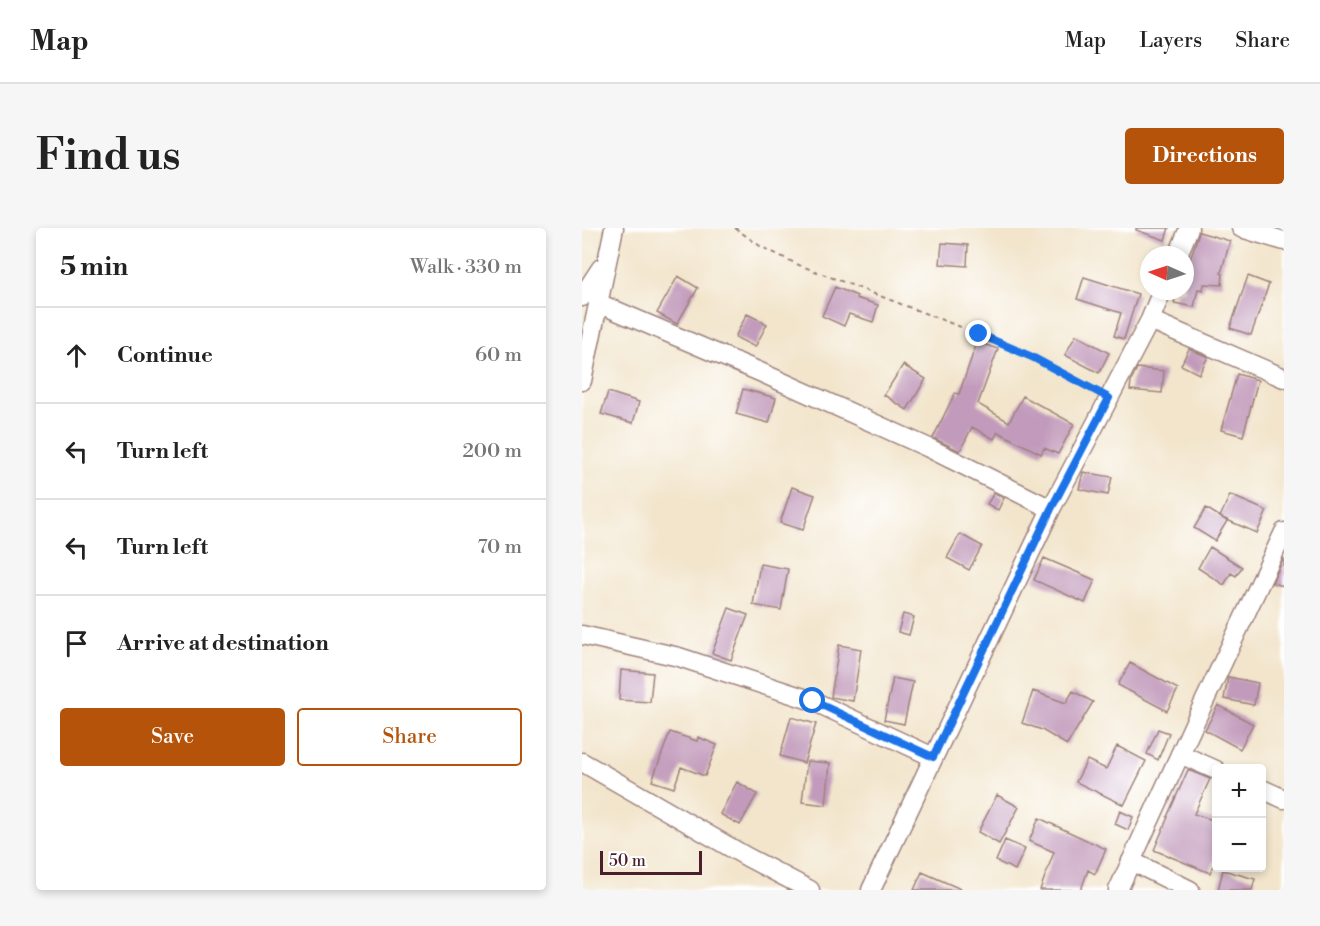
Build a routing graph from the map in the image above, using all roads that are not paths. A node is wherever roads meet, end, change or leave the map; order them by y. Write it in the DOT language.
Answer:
graph roads {
  1 [pos="614,228"];
  2 [pos="1189,228"];
  3 [pos="1241,228"];
  4 [pos="1284,241"];
  5 [pos="1182,246"];
  6 [pos="590,300"];
  7 [pos="1158,300"];
  8 [pos="1150,320"];
  9 [pos="1284,378"];
  10 [pos="582,381"];
  11 [pos="1051,509"];
  12 [pos="1284,532"];
  13 [pos="1278,561"];
  14 [pos="582,635"];
  15 [pos="1180,754"];
  16 [pos="933,757"];
  17 [pos="582,762"];
  18 [pos="1212,768"];
  19 [pos="1266,791"];
  20 [pos="1284,799"];
  21 [pos="1131,861"];
  22 [pos="810,890"];
  23 [pos="871,890"];
  24 [pos="1118,890"];
  25 [pos="1190,890"];
  1 -- 6 [label="street"];
  2 -- 5 [label="street"];
  3 -- 4 [label="street"];
  6 -- 10 [label="street"];
  6 -- 11 [label="street"];
  7 -- 8 [label="street"];
  8 -- 9 [label="street"];
  8 -- 11 [label="street"];
  11 -- 16 [label="street"];
  12 -- 13 [label="street"];
  13 -- 15 [label="street"];
  14 -- 16 [label="street"];
  15 -- 18 [label="street"];
  15 -- 21 [label="street"];
  16 -- 23 [label="street"];
  17 -- 22 [label="street"];
  19 -- 20 [label="street"];
  21 -- 24 [label="street"];
  21 -- 25 [label="street"];
}
